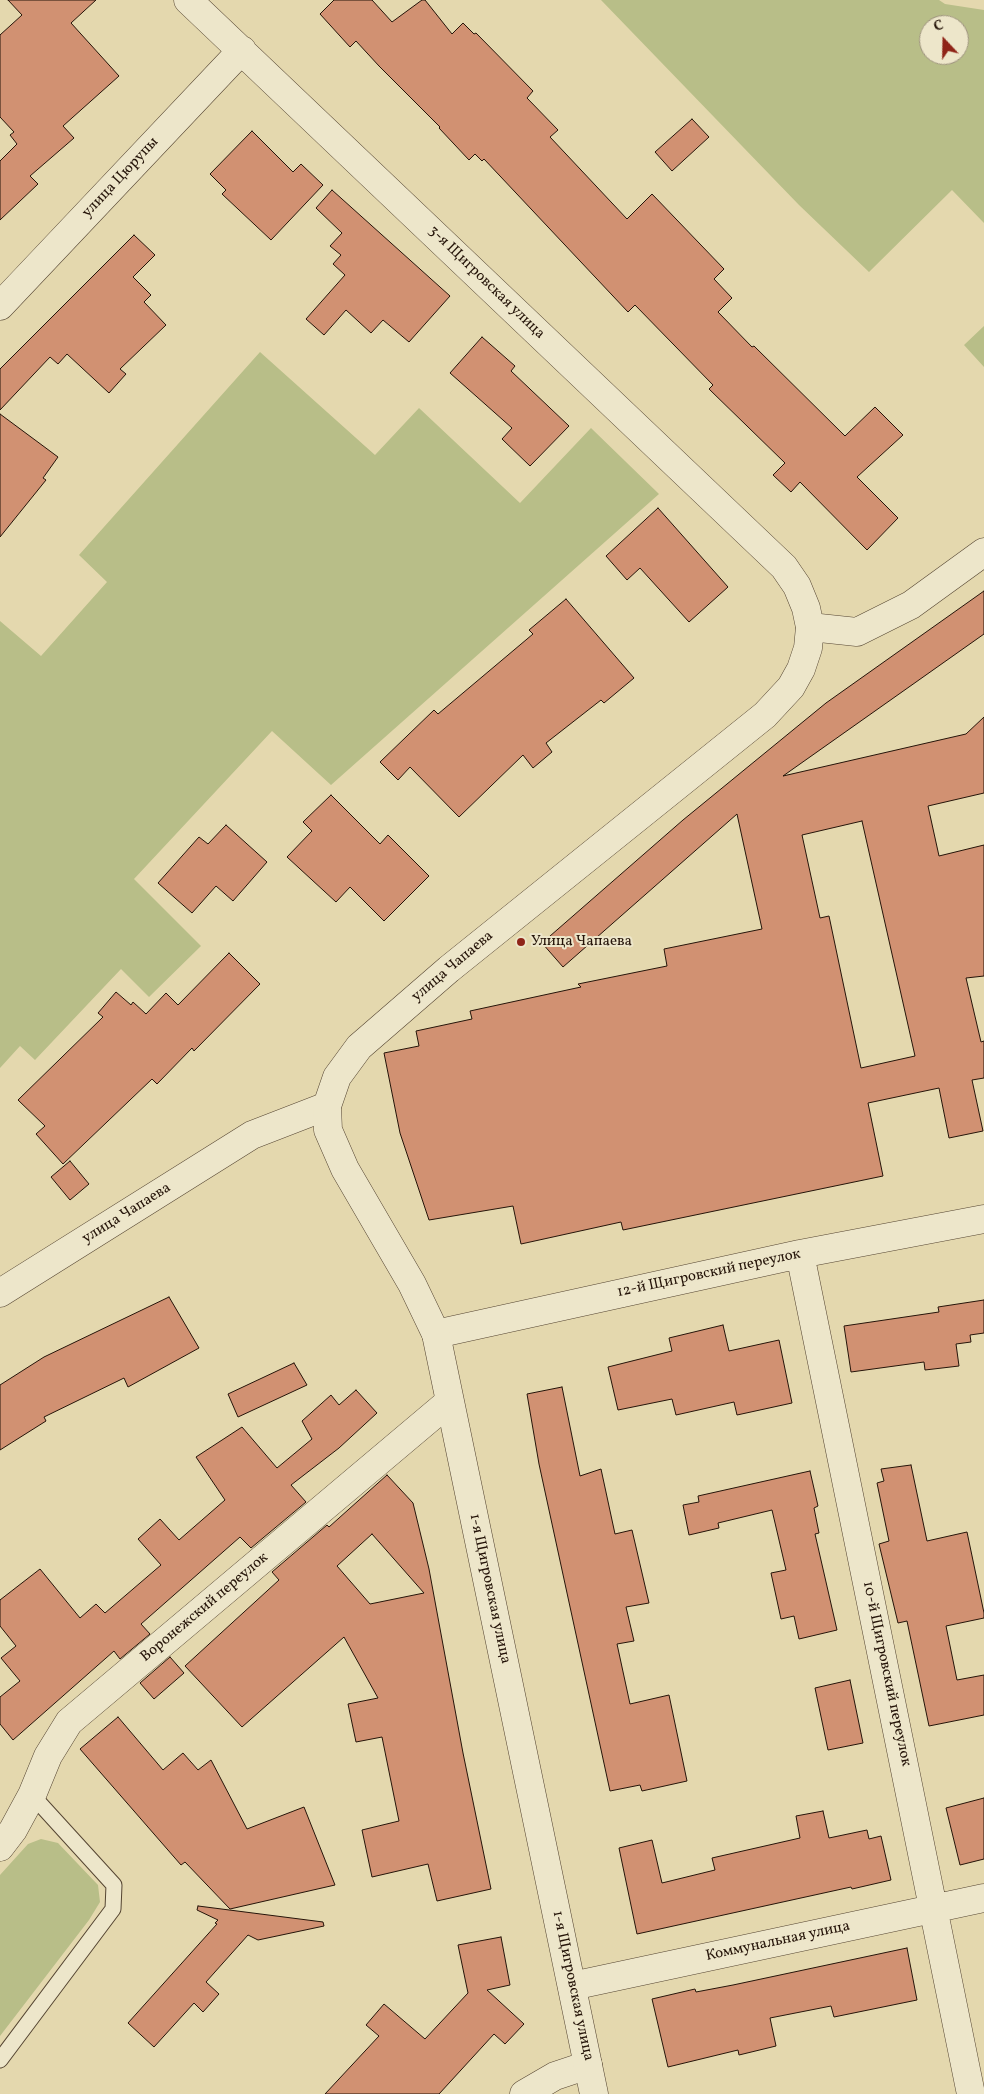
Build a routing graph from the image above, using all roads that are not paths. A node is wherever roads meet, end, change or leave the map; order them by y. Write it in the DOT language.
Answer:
graph roads {
  1 [pos="188,0"];
  2 [pos="242,50"];
  3 [pos="0,306"];
  4 [pos="984,552"];
  5 [pos="784,567"];
  6 [pos="810,627"];
  7 [pos="327,1106"];
  8 [pos="984,1219"];
  9 [pos="800,1254"];
  10 [pos="0,1293"];
  11 [pos="436,1334"];
  12 [pos="450,1402"];
  13 [pos="32,1795"];
  14 [pos="0,1847"];
  15 [pos="984,1898"];
  16 [pos="934,1908"];
  17 [pos="572,1986"];
  18 [pos="0,2060"];
  19 [pos="588,2065"];
  20 [pos="524,2094"];
  21 [pos="594,2094"];
  22 [pos="972,2094"];
  1 -- 2 [label="street, 3-я Щигровская улица"];
  2 -- 3 [label="street, улица Цюрупы"];
  2 -- 5 [label="street, 3-я Щигровская улица"];
  4 -- 6 [label="street"];
  5 -- 6 [label="street, улица Чапаева"];
  6 -- 7 [label="street, улица Чапаева"];
  7 -- 10 [label="street, улица Чапаева"];
  7 -- 11 [label="street, 1-я Щигровская улица"];
  8 -- 9 [label="street, 12-й Щигровский переулок"];
  9 -- 11 [label="street, 12-й Щигровский переулок"];
  9 -- 16 [label="street, 10-й Щигровский переулок"];
  11 -- 12 [label="street, 1-я Щигровская улица"];
  12 -- 13 [label="street, Воронежский переулок"];
  12 -- 17 [label="street, 1-я Щигровская улица"];
  13 -- 14 [label="street, Воронежский переулок"];
  13 -- 18 [label="lane"];
  15 -- 16 [label="street, Коммунальная улица"];
  16 -- 17 [label="street, Коммунальная улица"];
  16 -- 22 [label="street, 10-й Щигровский переулок"];
  17 -- 19 [label="street, 1-я Щигровская улица"];
  19 -- 20 [label="street"];
  19 -- 21 [label="street, 1-я Щигровская улица"];
}
